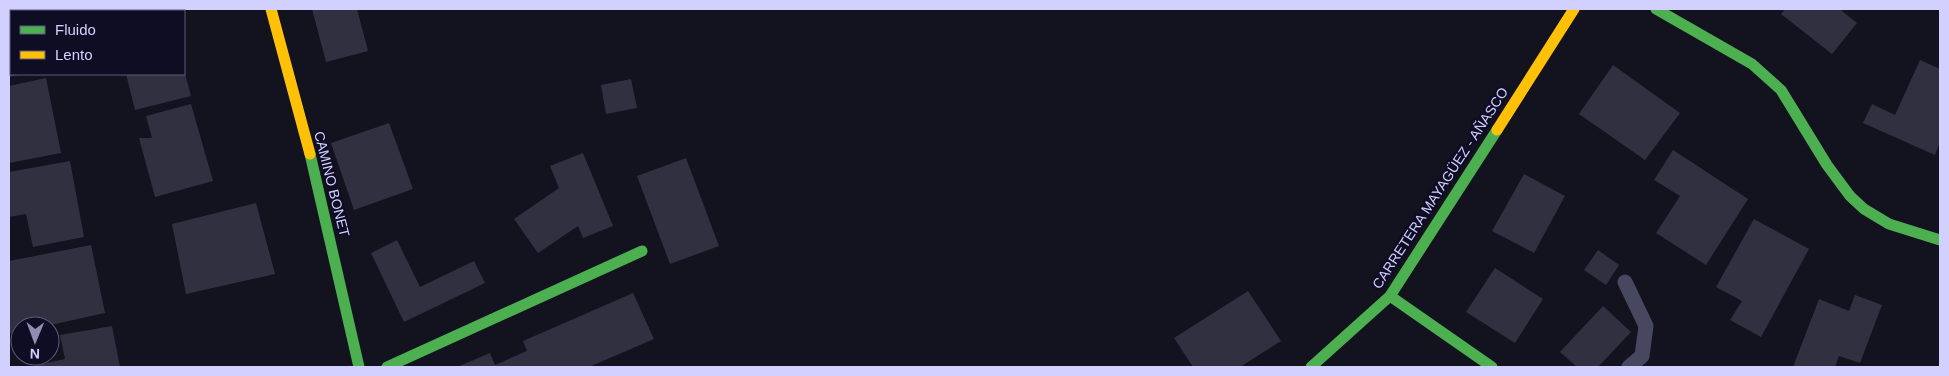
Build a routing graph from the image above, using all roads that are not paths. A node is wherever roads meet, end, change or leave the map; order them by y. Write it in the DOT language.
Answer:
graph roads {
  1 [pos="271,9"];
  2 [pos="1574,9"];
  3 [pos="1656,9"];
  4 [pos="1940,240"];
  5 [pos="642,251"];
  6 [pos="1625,282"];
  7 [pos="1390,296"];
  8 [pos="358,367"];
  9 [pos="387,367"];
  10 [pos="1311,367"];
  11 [pos="1492,367"];
  12 [pos="1629,367"];
  1 -- 8 [label="street, CAMINO BONET"];
  2 -- 7 [label="street, CARRETERA MAYAGÜEZ - AÑASCO"];
  3 -- 4 [label="street"];
  5 -- 9 [label="street"];
  6 -- 12 [label="lane"];
  7 -- 10 [label="street, CARRETERA MAYAGÜEZ - AÑASCO"];
  7 -- 11 [label="street"];
}
